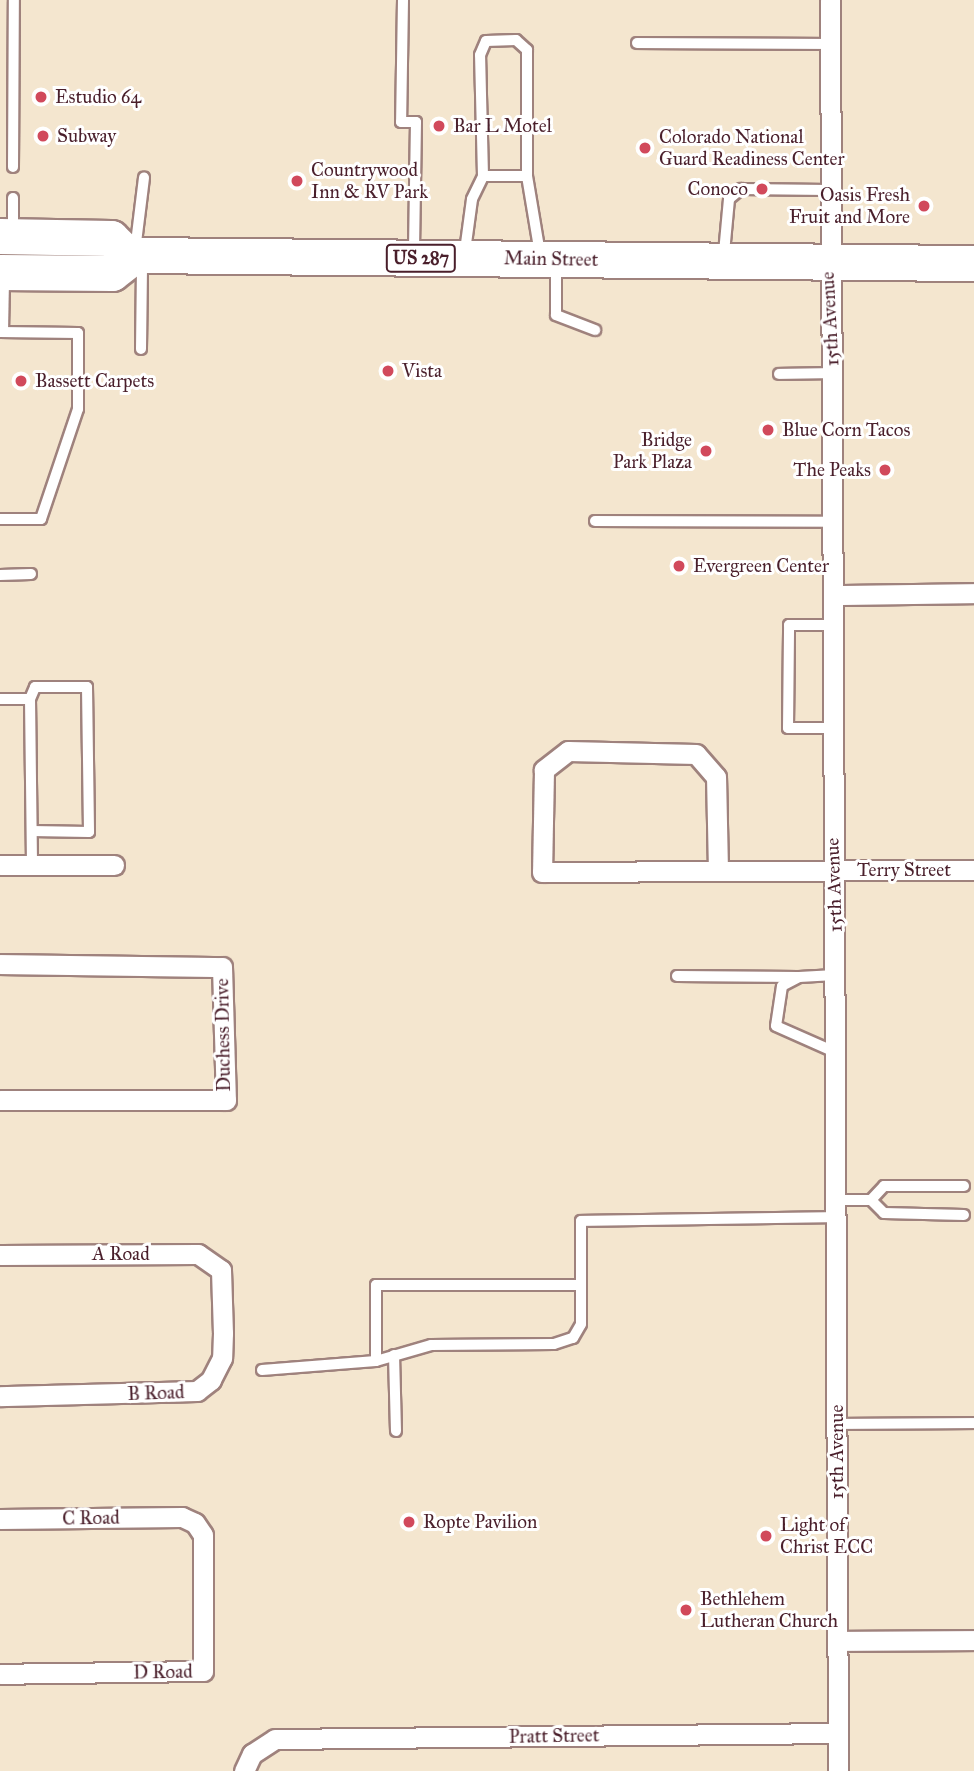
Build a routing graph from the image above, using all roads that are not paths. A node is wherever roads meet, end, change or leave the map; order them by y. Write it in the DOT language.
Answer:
graph roads {
  1 [pos="14,0"];
  2 [pos="403,0"];
  3 [pos="830,0"];
  4 [pos="637,43"];
  5 [pos="830,44"];
  6 [pos="13,166"];
  7 [pos="483,176"];
  8 [pos="527,176"];
  9 [pos="144,178"];
  10 [pos="828,190"];
  11 [pos="13,198"];
  12 [pos="6,236"];
  13 [pos="135,255"];
  14 [pos="414,258"];
  15 [pos="464,258"];
  16 [pos="548,259"];
  17 [pos="724,261"];
  18 [pos="827,262"];
  19 [pos="974,263"];
  20 [pos="2,272"];
  21 [pos="595,330"];
  22 [pos="2,332"];
  23 [pos="141,349"];
  24 [pos="832,373"];
  25 [pos="779,374"];
  26 [pos="0,519"];
  27 [pos="595,521"];
  28 [pos="833,522"];
  29 [pos="31,574"];
  30 [pos="0,575"];
  31 [pos="974,593"];
  32 [pos="834,595"];
  33 [pos="834,625"];
  34 [pos="0,699"];
  35 [pos="30,699"];
  36 [pos="830,728"];
  37 [pos="32,831"];
  38 [pos="114,864"];
  39 [pos="0,865"];
  40 [pos="32,865"];
  41 [pos="834,870"];
  42 [pos="974,870"];
  43 [pos="718,871"];
  44 [pos="0,964"];
  45 [pos="837,975"];
  46 [pos="677,976"];
  47 [pos="799,977"];
  48 [pos="835,1052"];
  49 [pos="0,1100"];
  50 [pos="964,1186"];
  51 [pos="871,1200"];
  52 [pos="837,1208"];
  53 [pos="964,1215"];
  54 [pos="0,1255"];
  55 [pos="223,1285"];
  56 [pos="581,1285"];
  57 [pos="394,1355"];
  58 [pos="376,1361"];
  59 [pos="262,1370"];
  60 [pos="0,1396"];
  61 [pos="974,1423"];
  62 [pos="837,1424"];
  63 [pos="396,1431"];
  64 [pos="182,1517"];
  65 [pos="0,1519"];
  66 [pos="974,1640"];
  67 [pos="837,1641"];
  68 [pos="0,1674"];
  69 [pos="838,1732"];
  70 [pos="244,1771"];
  71 [pos="838,1771"];
  1 -- 6 [label="lane"];
  2 -- 14 [label="lane"];
  3 -- 5 [label="street, 15th Avenue"];
  4 -- 5 [label="lane"];
  5 -- 10 [label="street, 15th Avenue"];
  7 -- 8 [label="lane"];
  7 -- 8 [label="lane"];
  7 -- 15 [label="lane"];
  8 -- 16 [label="lane"];
  9 -- 13 [label="lane"];
  10 -- 17 [label="lane"];
  10 -- 18 [label="street, 15th Avenue"];
  11 -- 12 [label="lane"];
  12 -- 13 [label="highway"];
  13 -- 14 [label="highway, Main Street / US 287"];
  13 -- 20 [label="highway"];
  13 -- 23 [label="lane"];
  14 -- 15 [label="highway, Main Street / US 287"];
  15 -- 16 [label="highway, Main Street / US 287"];
  16 -- 17 [label="highway, Main Street / US 287"];
  16 -- 21 [label="lane"];
  17 -- 18 [label="highway, Main Street / US 287"];
  18 -- 19 [label="highway, Main Street / US 287"];
  18 -- 24 [label="street, 15th Avenue"];
  20 -- 22 [label="lane"];
  22 -- 26 [label="lane"];
  24 -- 25 [label="lane"];
  24 -- 28 [label="street, 15th Avenue"];
  27 -- 28 [label="lane"];
  28 -- 32 [label="street, 15th Avenue"];
  29 -- 30 [label="lane"];
  31 -- 32 [label="street"];
  32 -- 33 [label="street, 15th Avenue"];
  33 -- 36 [label="street, 15th Avenue"];
  33 -- 36 [label="lane"];
  34 -- 35 [label="lane"];
  35 -- 37 [label="lane"];
  35 -- 37 [label="lane"];
  36 -- 41 [label="street, 15th Avenue"];
  37 -- 40 [label="lane"];
  38 -- 40 [label="street"];
  39 -- 40 [label="street"];
  41 -- 42 [label="street, Terry Street"];
  41 -- 43 [label="street, Terry Street"];
  41 -- 45 [label="street, 15th Avenue"];
  43 -- 43 [label="street, Terry Street"];
  44 -- 49 [label="street, Duchess Drive"];
  45 -- 47 [label="lane"];
  45 -- 48 [label="street, 15th Avenue"];
  46 -- 47 [label="lane"];
  47 -- 48 [label="lane"];
  48 -- 52 [label="street, 15th Avenue"];
  50 -- 51 [label="lane"];
  51 -- 52 [label="lane"];
  51 -- 53 [label="lane"];
  52 -- 56 [label="lane"];
  52 -- 62 [label="street, 15th Avenue"];
  54 -- 55 [label="street, A Road"];
  55 -- 60 [label="street, B Road"];
  56 -- 57 [label="lane"];
  56 -- 58 [label="lane"];
  57 -- 58 [label="lane"];
  57 -- 63 [label="lane"];
  58 -- 59 [label="lane"];
  61 -- 62 [label="lane"];
  62 -- 67 [label="street, 15th Avenue"];
  64 -- 65 [label="street, C Road"];
  64 -- 68 [label="street, D Road"];
  66 -- 67 [label="street"];
  67 -- 69 [label="street, 15th Avenue"];
  69 -- 70 [label="street, Pratt Street"];
  69 -- 71 [label="street, 15th Avenue"];
}
